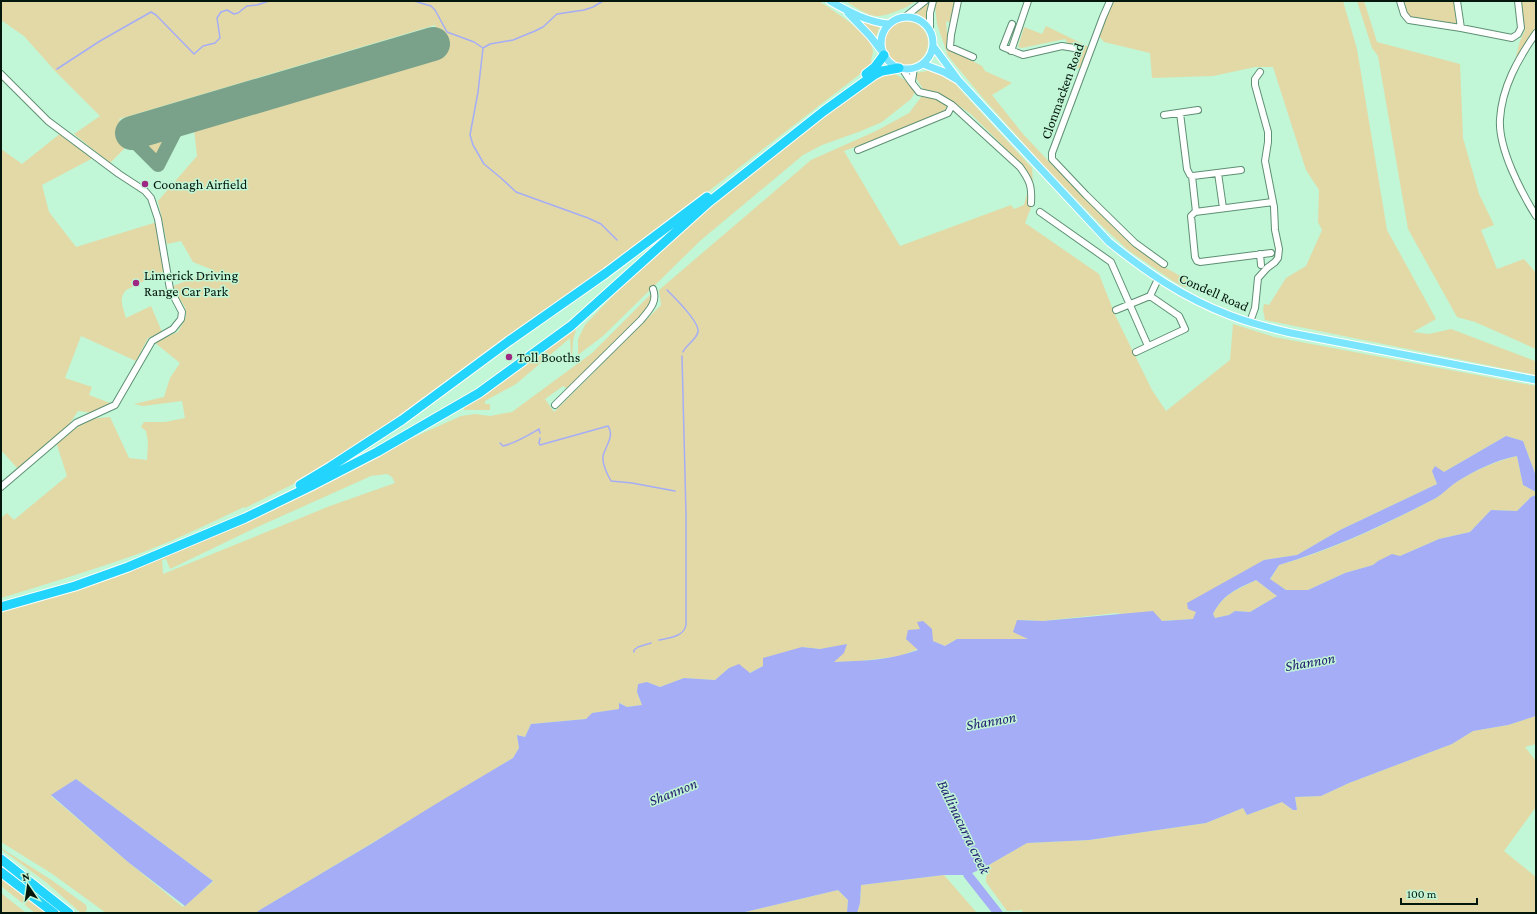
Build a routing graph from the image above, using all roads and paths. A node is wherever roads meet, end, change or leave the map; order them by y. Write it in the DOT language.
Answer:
graph roads {
  1 [pos="830,1"];
  2 [pos="925,1"];
  3 [pos="933,1"];
  4 [pos="958,1"];
  5 [pos="1028,1"];
  6 [pos="1110,1"];
  7 [pos="1400,1"];
  8 [pos="1458,1"];
  9 [pos="1518,1"];
  10 [pos="844,10"];
  11 [pos="905,17"];
  12 [pos="889,24"];
  13 [pos="1012,24"];
  14 [pos="1461,28"];
  15 [pos="930,30"];
  16 [pos="1536,33"];
  17 [pos="933,46"];
  18 [pos="1074,48"];
  19 [pos="1011,51"];
  20 [pos="883,53"];
  21 [pos="973,57"];
  22 [pos="923,64"];
  23 [pos="914,68"];
  24 [pos="901,69"];
  25 [pos="1260,72"];
  26 [pos="1,74"];
  27 [pos="912,81"];
  28 [pos="959,81"];
  29 [pos="952,105"];
  30 [pos="1198,110"];
  31 [pos="1180,112"];
  32 [pos="1164,114"];
  33 [pos="858,150"];
  34 [pos="1241,170"];
  35 [pos="1218,173"];
  36 [pos="1192,176"];
  37 [pos="1273,202"];
  38 [pos="1031,203"];
  39 [pos="1223,208"];
  40 [pos="1040,212"];
  41 [pos="1196,212"];
  42 [pos="1536,216"];
  43 [pos="1271,253"];
  44 [pos="1260,254"];
  45 [pos="1164,264"];
  46 [pos="1261,265"];
  47 [pos="1158,279"];
  48 [pos="653,289"];
  49 [pos="1150,296"];
  50 [pos="1129,304"];
  51 [pos="1116,310"];
  52 [pos="1250,322"];
  53 [pos="1148,346"];
  54 [pos="1136,352"];
  55 [pos="1536,380"];
  56 [pos="555,405"];
  57 [pos="1,487"];
  58 [pos="1,602"];
  59 [pos="1,607"];
  60 [pos="1,859"];
  61 [pos="1,872"];
  62 [pos="54,913"];
  63 [pos="69,913"];
  1 -- 10 [label="main road"];
  2 -- 11 [label="street"];
  3 -- 15 [label="street"];
  4 -- 21 [label="street"];
  5 -- 19 [label="street"];
  6 -- 45 [label="street, Clonmacken Road"];
  7 -- 14 [label="street"];
  8 -- 14 [label="street"];
  9 -- 14 [label="street"];
  10 -- 12 [label="main road"];
  10 -- 20 [label="main road"];
  11 -- 12 [label="main road"];
  11 -- 15 [label="main road"];
  12 -- 20 [label="main road"];
  13 -- 19 [label="street"];
  15 -- 17 [label="main road"];
  16 -- 42 [label="street"];
  17 -- 22 [label="main road"];
  17 -- 28 [label="main road"];
  18 -- 19 [label="street"];
  20 -- 24 [label="main road"];
  20 -- 58 [label="highway"];
  22 -- 23 [label="main road"];
  22 -- 28 [label="main road"];
  23 -- 24 [label="main road"];
  23 -- 27 [label="street"];
  24 -- 27 [label="street"];
  24 -- 59 [label="highway"];
  25 -- 37 [label="street"];
  26 -- 57 [label="street"];
  27 -- 29 [label="street"];
  28 -- 47 [label="main road, Condell Road"];
  29 -- 33 [label="street"];
  29 -- 38 [label="street"];
  30 -- 31 [label="street"];
  31 -- 32 [label="street"];
  31 -- 36 [label="street"];
  34 -- 35 [label="street"];
  35 -- 36 [label="street"];
  35 -- 39 [label="street"];
  36 -- 41 [label="street"];
  37 -- 39 [label="street"];
  37 -- 52 [label="street"];
  39 -- 41 [label="street"];
  40 -- 50 [label="street"];
  41 -- 44 [label="street"];
  43 -- 44 [label="street"];
  44 -- 46 [label="street"];
  47 -- 49 [label="street"];
  47 -- 52 [label="main road, Condell Road"];
  48 -- 56 [label="street"];
  49 -- 50 [label="street"];
  49 -- 53 [label="street"];
  50 -- 51 [label="street"];
  50 -- 53 [label="street"];
  52 -- 55 [label="main road, Condell Road"];
  53 -- 54 [label="street"];
  60 -- 63 [label="highway"];
  61 -- 62 [label="highway"];
}
